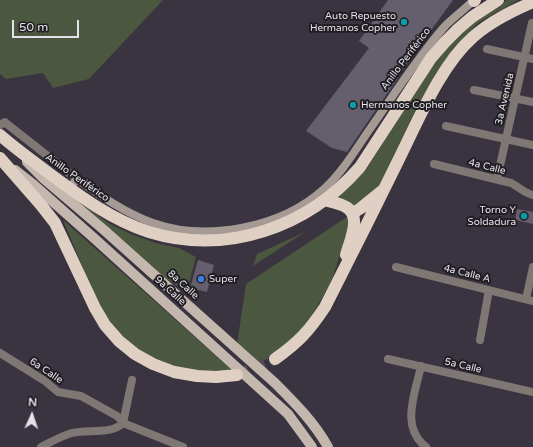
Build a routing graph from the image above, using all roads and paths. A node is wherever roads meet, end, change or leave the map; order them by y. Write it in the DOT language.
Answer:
graph roads {
  1 [pos="474,0"];
  2 [pos="498,0"];
  3 [pos="533,2"];
  4 [pos="532,23"];
  5 [pos="487,50"];
  6 [pos="524,58"];
  7 [pos="533,60"];
  8 [pos="474,90"];
  9 [pos="515,98"];
  10 [pos="533,102"];
  11 [pos="0,124"];
  12 [pos="446,126"];
  13 [pos="0,135"];
  14 [pos="506,139"];
  15 [pos="533,145"];
  16 [pos="14,148"];
  17 [pos="2,160"];
  18 [pos="434,164"];
  19 [pos="77,179"];
  20 [pos="497,180"];
  21 [pos="69,188"];
  22 [pos="385,188"];
  23 [pos="533,195"];
  24 [pos="325,200"];
  25 [pos="353,213"];
  26 [pos="396,267"];
  27 [pos="533,267"];
  28 [pos="339,280"];
  29 [pos="489,290"];
  30 [pos="529,300"];
  31 [pos="480,340"];
  32 [pos="0,353"];
  33 [pos="275,359"];
  34 [pos="388,359"];
  35 [pos="421,366"];
  36 [pos="237,375"];
  37 [pos="132,380"];
  38 [pos="533,392"];
  39 [pos="123,423"];
  40 [pos="41,447"];
  41 [pos="183,447"];
  42 [pos="312,447"];
  43 [pos="328,447"];
  44 [pos="426,447"];
  1 -- 19 [label="street, Anillo Periférico"];
  2 -- 24 [label="highway, Anillo Periférico"];
  3 -- 22 [label="highway"];
  4 -- 6 [label="street, 3a Avenida"];
  5 -- 6 [label="street"];
  6 -- 7 [label="street"];
  6 -- 9 [label="street, 3a Avenida"];
  8 -- 9 [label="street"];
  9 -- 10 [label="street"];
  9 -- 14 [label="street, 3a Avenida"];
  11 -- 19 [label="street, Anillo Periférico"];
  12 -- 14 [label="street"];
  13 -- 16 [label="highway, Anillo Periférico"];
  14 -- 15 [label="street"];
  14 -- 20 [label="street, 3a Avenida"];
  16 -- 21 [label="highway, Anillo Periférico"];
  16 -- 43 [label="main road, 8a Calle"];
  17 -- 36 [label="highway"];
  17 -- 42 [label="main road, 9a Calle"];
  18 -- 20 [label="street, 4a Calle"];
  19 -- 21 [label="street"];
  20 -- 23 [label="street, 4a Calle"];
  21 -- 24 [label="highway, Anillo Periférico"];
  22 -- 25 [label="highway"];
  22 -- 28 [label="highway"];
  24 -- 25 [label="highway"];
  25 -- 28 [label="highway"];
  26 -- 29 [label="street, 4a Calle A"];
  27 -- 30 [label="street"];
  28 -- 33 [label="highway"];
  29 -- 30 [label="street, 4a Calle A"];
  29 -- 31 [label="street"];
  32 -- 39 [label="street, 6a Calle"];
  34 -- 35 [label="street, 5a Calle"];
  35 -- 38 [label="street, 5a Calle"];
  35 -- 44 [label="street"];
  37 -- 39 [label="street"];
  39 -- 40 [label="street"];
  39 -- 41 [label="street, 6a Calle"];
}
